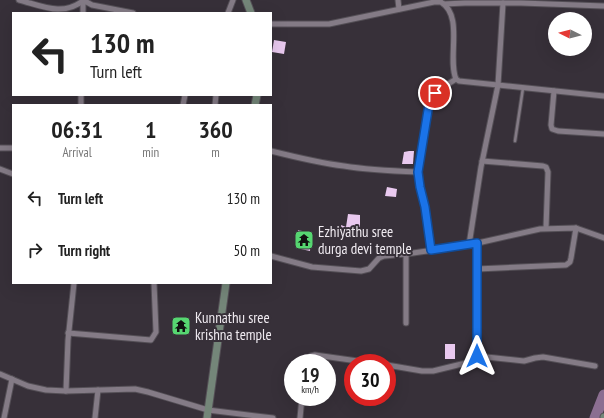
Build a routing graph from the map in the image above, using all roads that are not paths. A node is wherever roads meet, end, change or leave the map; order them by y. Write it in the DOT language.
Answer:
graph roads {
  1 [pos="19,0"];
  2 [pos="83,0"];
  3 [pos="233,0"];
  4 [pos="246,0"];
  5 [pos="398,0"];
  6 [pos="494,2"];
  7 [pos="503,3"];
  8 [pos="444,4"];
  9 [pos="604,6"];
  10 [pos="399,10"];
  11 [pos="83,12"];
  12 [pos="128,12"];
  13 [pos="228,12"];
  14 [pos="251,12"];
  15 [pos="272,24"];
  16 [pos="456,79"];
  17 [pos="498,85"];
  18 [pos="523,88"];
  19 [pos="554,91"];
  20 [pos="604,96"];
  21 [pos="604,134"];
  22 [pos="515,141"];
  23 [pos="0,148"];
  24 [pos="12,148"];
  25 [pos="272,151"];
  26 [pos="482,161"];
  27 [pos="0,169"];
  28 [pos="418,172"];
  29 [pos="12,174"];
  30 [pos="546,228"];
  31 [pos="576,228"];
  32 [pos="604,238"];
  33 [pos="477,243"];
  34 [pos="469,245"];
  35 [pos="431,250"];
  36 [pos="406,254"];
  37 [pos="272,256"];
  38 [pos="477,269"];
  39 [pos="74,284"];
  40 [pos="154,284"];
  41 [pos="226,284"];
  42 [pos="406,323"];
  43 [pos="68,333"];
  44 [pos="477,356"];
  45 [pos="595,366"];
  46 [pos="396,367"];
  47 [pos="0,374"];
  48 [pos="12,379"];
  49 [pos="98,390"];
  50 [pos="66,391"];
  51 [pos="301,406"];
  52 [pos="208,410"];
  53 [pos="4,418"];
  54 [pos="95,418"];
  55 [pos="208,418"];
  56 [pos="273,418"];
  57 [pos="300,418"];
  1 -- 2 [label="street"];
  2 -- 11 [label="street"];
  2 -- 12 [label="street"];
  3 -- 13 [label="street"];
  4 -- 14 [label="main road"];
  5 -- 10 [label="street"];
  6 -- 7 [label="street"];
  6 -- 8 [label="street"];
  7 -- 9 [label="street"];
  7 -- 17 [label="street"];
  8 -- 10 [label="street"];
  8 -- 16 [label="street"];
  10 -- 15 [label="street"];
  16 -- 17 [label="street"];
  16 -- 28 [label="street"];
  17 -- 18 [label="street"];
  17 -- 26 [label="street"];
  18 -- 19 [label="street"];
  18 -- 22 [label="lane"];
  19 -- 20 [label="street"];
  19 -- 21 [label="street"];
  23 -- 24 [label="street"];
  25 -- 28 [label="street"];
  26 -- 30 [label="street"];
  26 -- 34 [label="street"];
  27 -- 29 [label="street"];
  28 -- 35 [label="street"];
  30 -- 31 [label="street"];
  30 -- 33 [label="street"];
  31 -- 32 [label="street"];
  31 -- 38 [label="street"];
  33 -- 34 [label="street"];
  33 -- 38 [label="street"];
  34 -- 35 [label="street"];
  35 -- 36 [label="street"];
  36 -- 37 [label="street"];
  36 -- 42 [label="street"];
  38 -- 44 [label="street"];
  39 -- 43 [label="street"];
  40 -- 43 [label="street"];
  41 -- 52 [label="main road"];
  43 -- 50 [label="street"];
  44 -- 45 [label="street"];
  44 -- 46 [label="street"];
  47 -- 48 [label="street"];
  48 -- 50 [label="street"];
  48 -- 53 [label="street"];
  49 -- 50 [label="street"];
  49 -- 52 [label="street"];
  49 -- 54 [label="street"];
  51 -- 57 [label="street"];
  52 -- 55 [label="main road"];
  52 -- 56 [label="street"];
}
